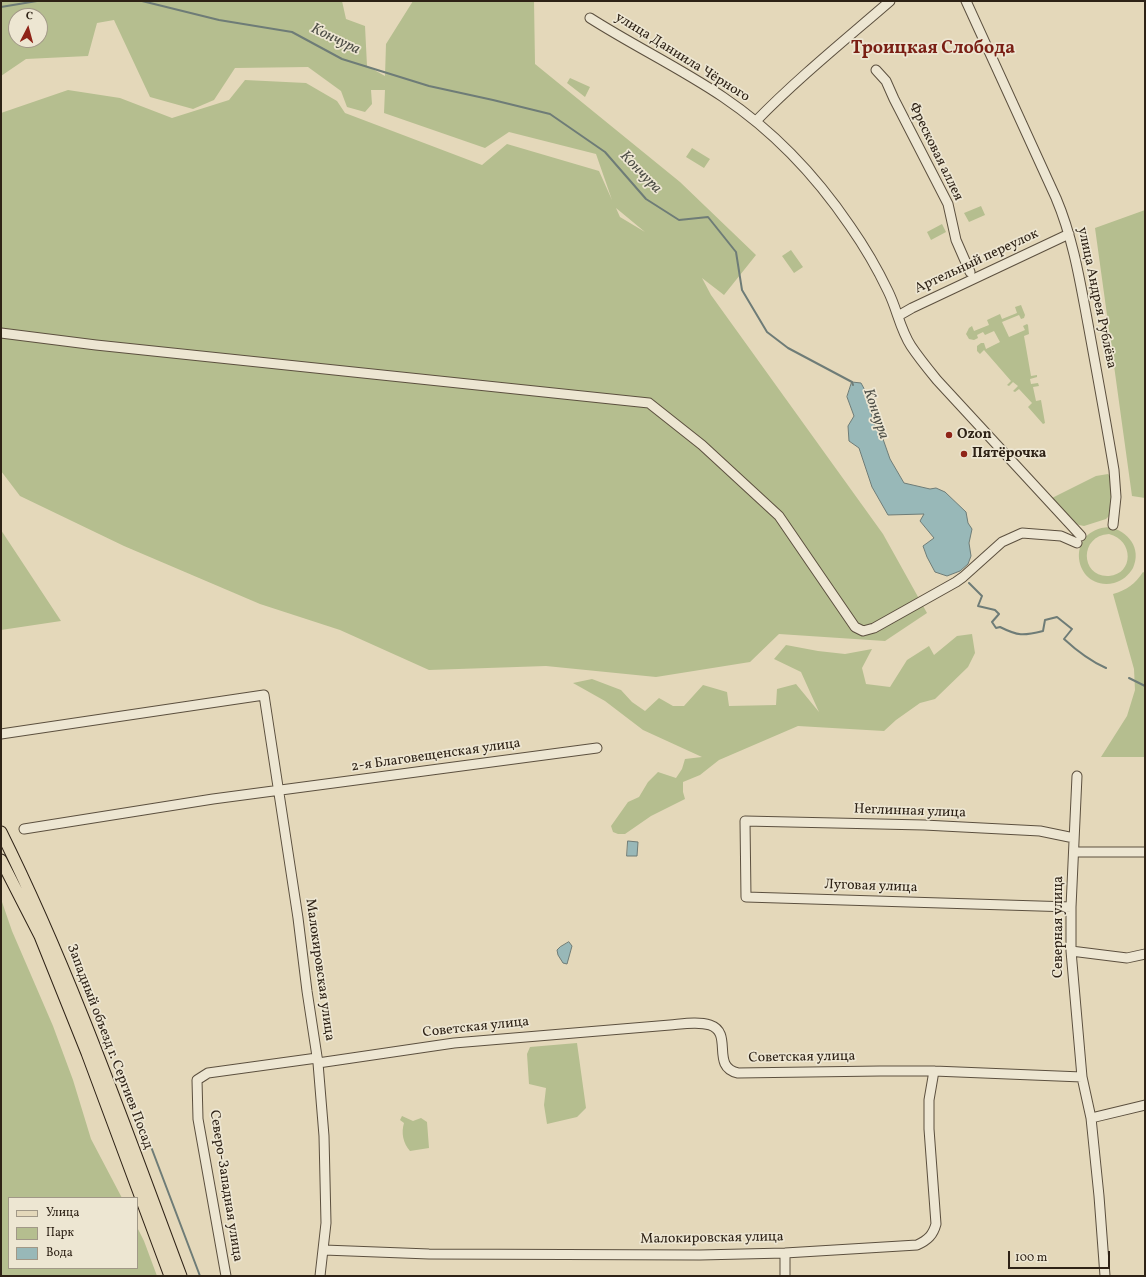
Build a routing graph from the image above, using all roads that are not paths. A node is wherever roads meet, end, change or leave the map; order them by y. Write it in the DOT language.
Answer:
graph roads {
  1 [pos="890,1"];
  2 [pos="966,1"];
  3 [pos="590,18"];
  4 [pos="876,70"];
  5 [pos="756,121"];
  6 [pos="1069,234"];
  7 [pos="970,272"];
  8 [pos="898,316"];
  9 [pos="1,333"];
  10 [pos="1113,525"];
  11 [pos="1,734"];
  12 [pos="597,748"];
  13 [pos="1077,776"];
  14 [pos="278,792"];
  15 [pos="745,821"];
  16 [pos="24,829"];
  17 [pos="1,832"];
  18 [pos="1074,838"];
  19 [pos="1074,852"];
  20 [pos="1145,852"];
  21 [pos="1,860"];
  22 [pos="1071,908"];
  23 [pos="1071,952"];
  24 [pos="1145,954"];
  25 [pos="318,1060"];
  26 [pos="934,1071"];
  27 [pos="1082,1077"];
  28 [pos="1145,1105"];
  29 [pos="1092,1118"];
  30 [pos="324,1250"];
  31 [pos="785,1253"];
  32 [pos="170,1276"];
  33 [pos="181,1276"];
  34 [pos="226,1276"];
  35 [pos="320,1276"];
  36 [pos="785,1276"];
  37 [pos="1105,1276"];
  1 -- 5 [label="street"];
  2 -- 6 [label="street, улица Андрея Рублёва"];
  3 -- 5 [label="street, улица Даниила Чёрного"];
  4 -- 7 [label="street, Фресковая аллея"];
  5 -- 8 [label="street, улица Даниила Чёрного"];
  6 -- 8 [label="street, Артельный переулок"];
  6 -- 10 [label="street, улица Андрея Рублёва"];
  8 -- 9 [label="street, улица Даниила Чёрного"];
  11 -- 14 [label="street, Малокировская улица"];
  12 -- 14 [label="street, 2-я Благовещенская улица"];
  13 -- 18 [label="street, Северная улица"];
  14 -- 16 [label="street, 2-я Благовещенская улица"];
  14 -- 25 [label="street, Малокировская улица"];
  15 -- 18 [label="street, Неглинная улица"];
  15 -- 22 [label="street, Луговая улица"];
  17 -- 33 [label="main road, Западный объезд г. Сергиев Посад"];
  18 -- 19 [label="street, Северная улица"];
  19 -- 20 [label="street"];
  19 -- 22 [label="street, Северная улица"];
  21 -- 32 [label="main road, Западный объезд г. Сергиев Посад"];
  22 -- 23 [label="street, Северная улица"];
  23 -- 24 [label="street"];
  23 -- 27 [label="street, Северная улица"];
  25 -- 26 [label="street, Советская улица"];
  25 -- 30 [label="street, Малокировская улица"];
  25 -- 34 [label="street, Северо-Западная улица"];
  26 -- 27 [label="street, Советская улица"];
  26 -- 31 [label="street, Малокировская улица"];
  27 -- 29 [label="street"];
  28 -- 29 [label="street"];
  29 -- 37 [label="street"];
  30 -- 31 [label="street, Малокировская улица"];
  30 -- 35 [label="street, Малокировская улица"];
  31 -- 36 [label="street"];
}
